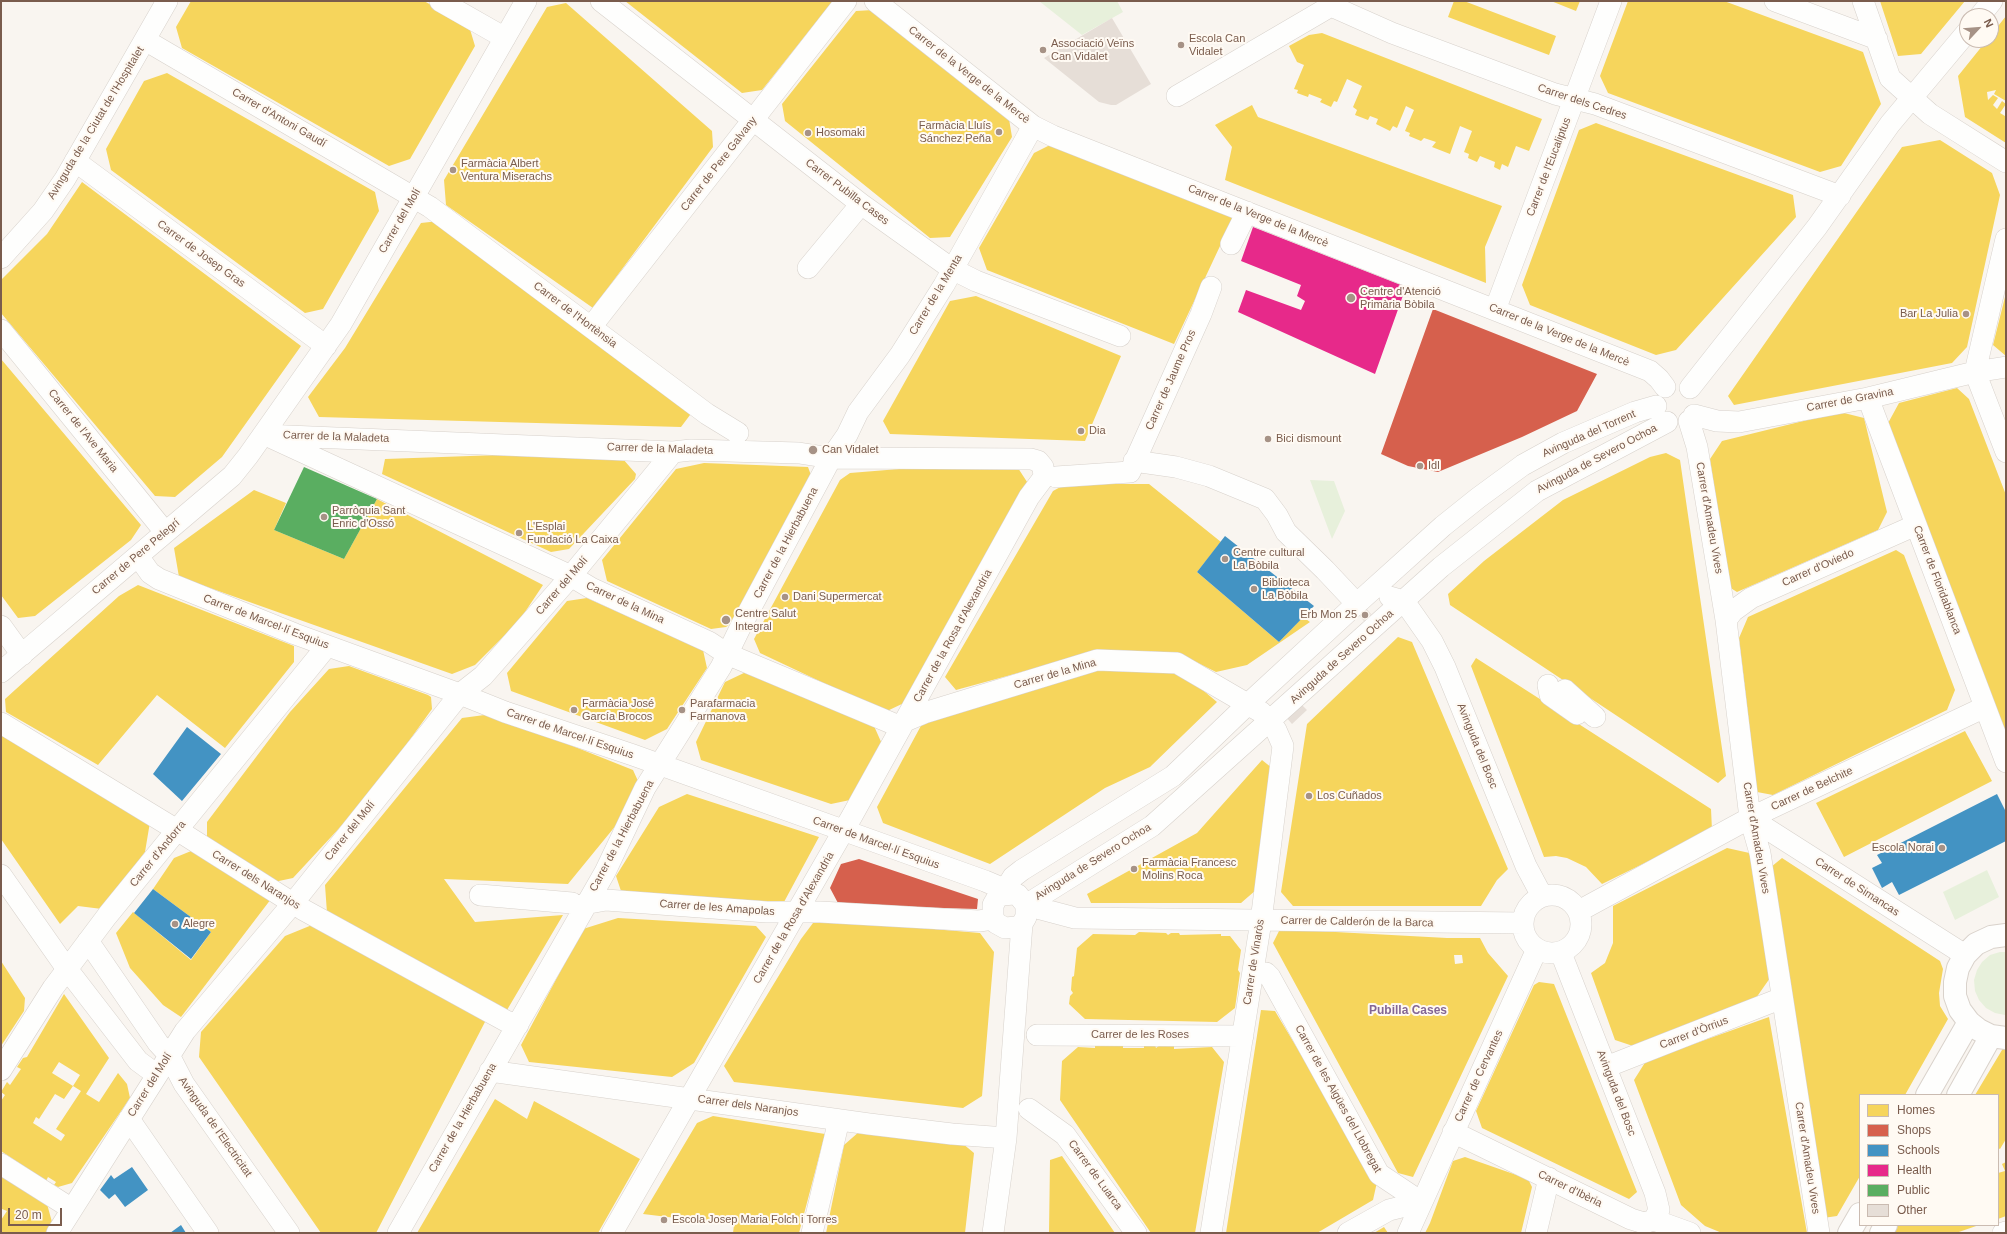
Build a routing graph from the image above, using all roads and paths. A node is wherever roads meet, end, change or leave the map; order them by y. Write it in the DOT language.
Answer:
graph roads {
  1 [pos="167,1"];
  2 [pos="440,1"];
  3 [pos="526,1"];
  4 [pos="601,1"];
  5 [pos="846,1"];
  6 [pos="875,1"];
  7 [pos="1611,1"];
  8 [pos="1775,1"];
  9 [pos="1864,1"];
  10 [pos="1329,4"];
  11 [pos="505,38"];
  12 [pos="1876,39"];
  13 [pos="145,40"];
  14 [pos="1959,42"];
  15 [pos="1178,96"];
  16 [pos="1912,98"];
  17 [pos="1575,99"];
  18 [pos="754,119"];
  19 [pos="1033,126"];
  20 [pos="75,161"];
  21 [pos="2006,162"];
  22 [pos="414,196"];
  23 [pos="1840,196"];
  24 [pos="861,204"];
  25 [pos="1248,212"];
  26 [pos="2006,239"];
  27 [pos="1231,244"];
  28 [pos="1,258"];
  29 [pos="808,268"];
  30 [pos="952,269"];
  31 [pos="1211,287"];
  32 [pos="1495,310"];
  33 [pos="591,327"];
  34 [pos="1,330"];
  35 [pos="1120,336"];
  36 [pos="326,346"];
  37 [pos="2006,367"];
  38 [pos="1975,372"];
  39 [pos="1665,387"];
  40 [pos="1690,388"];
  41 [pos="1868,398"];
  42 [pos="1662,414"];
  43 [pos="1691,418"];
  44 [pos="738,433"];
  45 [pos="264,435"];
  46 [pos="673,452"];
  47 [pos="2006,452"];
  48 [pos="831,458"];
  49 [pos="1132,466"];
  50 [pos="1050,477"];
  51 [pos="1916,525"];
  52 [pos="165,532"];
  53 [pos="138,556"];
  54 [pos="1401,563"];
  55 [pos="571,576"];
  56 [pos="1378,584"];
  57 [pos="1421,585"];
  58 [pos="1404,601"];
  59 [pos="1357,604"];
  60 [pos="1726,620"];
  61 [pos="1,626"];
  62 [pos="327,646"];
  63 [pos="727,654"];
  64 [pos="22,655"];
  65 [pos="1,672"];
  66 [pos="1548,685"];
  67 [pos="460,694"];
  68 [pos="1248,704"];
  69 [pos="1985,707"];
  70 [pos="1595,717"];
  71 [pos="1270,722"];
  72 [pos="1,723"];
  73 [pos="903,724"];
  74 [pos="2006,762"];
  75 [pos="660,766"];
  76 [pos="1750,818"];
  77 [pos="178,831"];
  78 [pos="844,832"];
  79 [pos="1,875"];
  80 [pos="480,896"];
  81 [pos="1542,896"];
  82 [pos="1014,901"];
  83 [pos="294,902"];
  84 [pos="578,904"];
  85 [pos="1579,911"];
  86 [pos="797,912"];
  87 [pos="993,917"];
  88 [pos="1261,921"];
  89 [pos="1523,924"];
  90 [pos="2006,935"];
  91 [pos="88,941"];
  92 [pos="1537,949"];
  93 [pos="1561,953"];
  94 [pos="1965,955"];
  95 [pos="67,969"];
  96 [pos="1266,972"];
  97 [pos="1782,998"];
  98 [pos="1969,1022"];
  99 [pos="518,1025"];
  100 [pos="1037,1035"];
  101 [pos="1243,1036"];
  102 [pos="1998,1037"];
  103 [pos="169,1055"];
  104 [pos="1606,1067"];
  105 [pos="1,1070"];
  106 [pos="490,1071"];
  107 [pos="157,1075"];
  108 [pos="1929,1094"];
  109 [pos="1959,1094"];
  110 [pos="691,1098"];
  111 [pos="1029,1109"];
  112 [pos="129,1119"];
  113 [pos="839,1120"];
  114 [pos="1453,1132"];
  115 [pos="1006,1138"];
  116 [pos="1,1164"];
  117 [pos="1549,1178"];
  118 [pos="1421,1202"];
  119 [pos="72,1209"];
  120 [pos="1859,1216"];
  121 [pos="1657,1226"];
  122 [pos="2006,1232"];
  123 [pos="56,1233"];
  124 [pos="208,1233"];
  125 [pos="289,1233"];
  126 [pos="398,1233"];
  127 [pos="612,1233"];
  128 [pos="812,1233"];
  129 [pos="993,1233"];
  130 [pos="1136,1233"];
  131 [pos="1211,1233"];
  132 [pos="1348,1233"];
  133 [pos="1408,1233"];
  134 [pos="1536,1233"];
  135 [pos="1690,1233"];
  136 [pos="1819,1233"];
  137 [pos="1849,1233"];
  138 [pos="2003,1233"];
  1 -- 13 [label="street, Avinguda de la Ciutat de l'Hospitalet"];
  2 -- 11 [label="street"];
  3 -- 11 [label="street, Carrer del Molí"];
  4 -- 18 [label="street, Carrer Pubilla Cases"];
  5 -- 18 [label="street, Carrer de Pere Galvany"];
  6 -- 19 [label="street, Carrer de la Verge de la Mercè"];
  7 -- 17 [label="street, Carrer de l'Eucaliptus"];
  8 -- 12 [label="street"];
  9 -- 12 [label="street"];
  10 -- 15 [label="street"];
  10 -- 17 [label="street, Carrer dels Cedres"];
  11 -- 22 [label="street, Carrer del Molí"];
  12 -- 16 [label="street"];
  13 -- 20 [label="street, Avinguda de la Ciutat de l'Hospitalet"];
  13 -- 22 [label="street, Carrer d'Antoni Gaudí"];
  14 -- 16 [label="street"];
  16 -- 21 [label="street"];
  16 -- 23 [label="street"];
  17 -- 23 [label="street, Carrer dels Cedres"];
  17 -- 32 [label="street, Carrer de l'Eucaliptus"];
  18 -- 24 [label="street, Carrer Pubilla Cases"];
  18 -- 33 [label="street, Carrer de Pere Galvany"];
  19 -- 25 [label="street, Carrer de la Verge de la Mercè"];
  19 -- 30 [label="street, Carrer de la Menta"];
  20 -- 28 [label="street, Avinguda de la Ciutat de l'Hospitalet"];
  20 -- 36 [label="street, Carrer de Josep Gras"];
  22 -- 33 [label="street, Carrer de l'Hortènsia"];
  22 -- 36 [label="street, Carrer del Molí"];
  23 -- 40 [label="street"];
  24 -- 29 [label="street"];
  24 -- 30 [label="street, Carrer Pubilla Cases"];
  25 -- 27 [label="street"];
  25 -- 32 [label="street, Carrer de la Verge de la Mercè"];
  26 -- 38 [label="street"];
  30 -- 35 [label="street, Carrer Pubilla Cases"];
  30 -- 48 [label="street, Carrer de la Menta"];
  31 -- 49 [label="street, Carrer de Jaume Pros"];
  32 -- 39 [label="street, Carrer de la Verge de la Mercè"];
  33 -- 44 [label="street, Carrer de l'Hortènsia"];
  34 -- 52 [label="street, Carrer de l'Ave Maria"];
  36 -- 45 [label="street, Carrer del Molí"];
  37 -- 38 [label="street, Carrer de Gravina"];
  38 -- 41 [label="street, Carrer de Gravina"];
  38 -- 47 [label="street"];
  39 -- 40 [label="street"];
  39 -- 42 [label="street"];
  40 -- 43 [label="street"];
  41 -- 43 [label="street, Carrer de Gravina"];
  41 -- 51 [label="street, Carrer de Floridablanca"];
  42 -- 43 [label="street"];
  42 -- 54 [label="street, Avinguda del Torrent"];
  42 -- 57 [label="street, Avinguda de Severo Ochoa"];
  43 -- 60 [label="street, Carrer d'Amadeu Vives"];
  45 -- 46 [label="street, Carrer de la Maladeta"];
  45 -- 52 [label="street, Carrer de Pere Pelegrí"];
  45 -- 55 [label="street, Carrer de la Mina"];
  46 -- 48 [label="street, Carrer de la Maladeta"];
  46 -- 55 [label="street, Carrer del Molí"];
  48 -- 50 [label="street, Carrer de la Maladeta"];
  48 -- 63 [label="street, Carrer de la Hierbabuena"];
  49 -- 50 [label="street"];
  49 -- 59 [label="street"];
  50 -- 73 [label="street, Carrer de la Rosa d'Alexandria"];
  51 -- 60 [label="street, Carrer d'Oviedo"];
  51 -- 69 [label="street, Carrer de Floridablanca"];
  52 -- 53 [label="street, Carrer de Pere Pelegrí"];
  53 -- 62 [label="street, Carrer de Marcel·lí Esquius"];
  53 -- 64 [label="street, Carrer de Pere Pelegrí"];
  54 -- 56 [label="street"];
  54 -- 57 [label="street"];
  55 -- 63 [label="street, Carrer de la Mina"];
  55 -- 67 [label="street, Carrer del Molí"];
  56 -- 58 [label="street"];
  56 -- 59 [label="street"];
  57 -- 58 [label="street, Avinguda de Severo Ochoa"];
  58 -- 71 [label="street, Avinguda de Severo Ochoa"];
  58 -- 81 [label="street, Avinguda del Bosc"];
  59 -- 68 [label="street"];
  60 -- 76 [label="street, Carrer d'Amadeu Vives"];
  61 -- 64 [label="street"];
  62 -- 67 [label="street, Carrer de Marcel·lí Esquius"];
  62 -- 77 [label="street, Carrer d'Andorra"];
  63 -- 73 [label="street, Carrer de la Mina"];
  63 -- 75 [label="street, Carrer de la Hierbabuena"];
  64 -- 65 [label="street, Carrer de Pere Pelegrí"];
  66 -- 70 [label="street"];
  67 -- 75 [label="street, Carrer de Marcel·lí Esquius"];
  67 -- 83 [label="street, Carrer del Molí"];
  68 -- 71 [label="street, Carrer de Vinaròs"];
  68 -- 73 [label="street, Carrer de la Mina"];
  68 -- 82 [label="street"];
  69 -- 74 [label="street, Carrer de Floridablanca"];
  69 -- 76 [label="street, Carrer de Belchite"];
  71 -- 82 [label="street, Avinguda de Severo Ochoa"];
  71 -- 88 [label="street, Carrer de Vinaròs"];
  72 -- 77 [label="street, Carrer dels Naranjos"];
  73 -- 78 [label="street, Carrer de la Rosa d'Alexandria"];
  75 -- 78 [label="street, Carrer de Marcel·lí Esquius"];
  75 -- 84 [label="street, Carrer de la Hierbabuena"];
  76 -- 85 [label="street, Carrer de Belchite"];
  76 -- 94 [label="street, Carrer de Simancas"];
  76 -- 97 [label="street, Carrer d'Amadeu Vives"];
  77 -- 83 [label="street, Carrer dels Naranjos"];
  77 -- 91 [label="street, Carrer d'Andorra"];
  78 -- 82 [label="street, Carrer de Marcel·lí Esquius"];
  78 -- 86 [label="street, Carrer de la Rosa d'Alexandria"];
  79 -- 95 [label="street"];
  80 -- 84 [label="street, Carrer de les Amapolas"];
  81 -- 85 [label="street"];
  81 -- 89 [label="street"];
  82 -- 87 [label="street"];
  82 -- 87 [label="street"];
  82 -- 88 [label="street, Carrer de Calderón de la Barca"];
  82 -- 115 [label="street"];
  83 -- 99 [label="street, Carrer dels Naranjos"];
  83 -- 103 [label="street, Carrer del Molí"];
  84 -- 86 [label="street, Carrer de les Amapolas"];
  84 -- 99 [label="street, Carrer de la Hierbabuena"];
  85 -- 93 [label="street"];
  86 -- 87 [label="street, Carrer de les Amapolas"];
  86 -- 110 [label="street, Carrer de la Rosa d'Alexandria"];
  88 -- 89 [label="street, Carrer de Calderón de la Barca"];
  88 -- 101 [label="street, Carrer de Vinaròs"];
  89 -- 92 [label="street"];
  90 -- 94 [label="street"];
  91 -- 95 [label="street, Carrer d'Andorra"];
  91 -- 103 [label="street, Avinguda de l'Electricitat"];
  92 -- 93 [label="street"];
  92 -- 114 [label="street, Carrer de Cervantes"];
  93 -- 104 [label="street, Avinguda del Bosc"];
  94 -- 98 [label="street"];
  95 -- 105 [label="street, Carrer d'Andorra"];
  95 -- 107 [label="street"];
  96 -- 118 [label="street, Carrer de les Aigües del Llobregat"];
  97 -- 104 [label="street, Carrer d'Òrrius"];
  97 -- 136 [label="street, Carrer d'Amadeu Vives"];
  98 -- 102 [label="street"];
  98 -- 108 [label="street"];
  99 -- 106 [label="street, Carrer de la Hierbabuena"];
  100 -- 101 [label="street, Carrer de les Roses"];
  101 -- 131 [label="street, Carrer de Vinaròs"];
  102 -- 109 [label="street"];
  103 -- 107 [label="street, Carrer del Molí"];
  103 -- 125 [label="street, Avinguda de l'Electricitat"];
  104 -- 121 [label="street, Avinguda del Bosc"];
  106 -- 110 [label="street, Carrer dels Naranjos"];
  106 -- 126 [label="street, Carrer de la Hierbabuena"];
  107 -- 112 [label="street, Carrer del Molí"];
  110 -- 113 [label="street, Carrer dels Naranjos"];
  110 -- 127 [label="street, Carrer de la Rosa d'Alexandria"];
  111 -- 130 [label="street, Carrer de Luarca"];
  112 -- 119 [label="street, Carrer del Molí"];
  112 -- 124 [label="street"];
  113 -- 115 [label="street, Carrer dels Naranjos"];
  113 -- 128 [label="street"];
  114 -- 117 [label="street, Carrer d'Ibèria"];
  114 -- 118 [label="street, Carrer de Cervantes"];
  115 -- 129 [label="street"];
  116 -- 119 [label="street"];
  117 -- 121 [label="street, Carrer d'Ibèria"];
  117 -- 134 [label="street"];
  118 -- 132 [label="street"];
  118 -- 133 [label="street"];
  119 -- 123 [label="street, Carrer del Molí"];
  120 -- 137 [label="street"];
  121 -- 135 [label="street, Carrer d'Ibèria"];
  122 -- 138 [label="street"];
}
